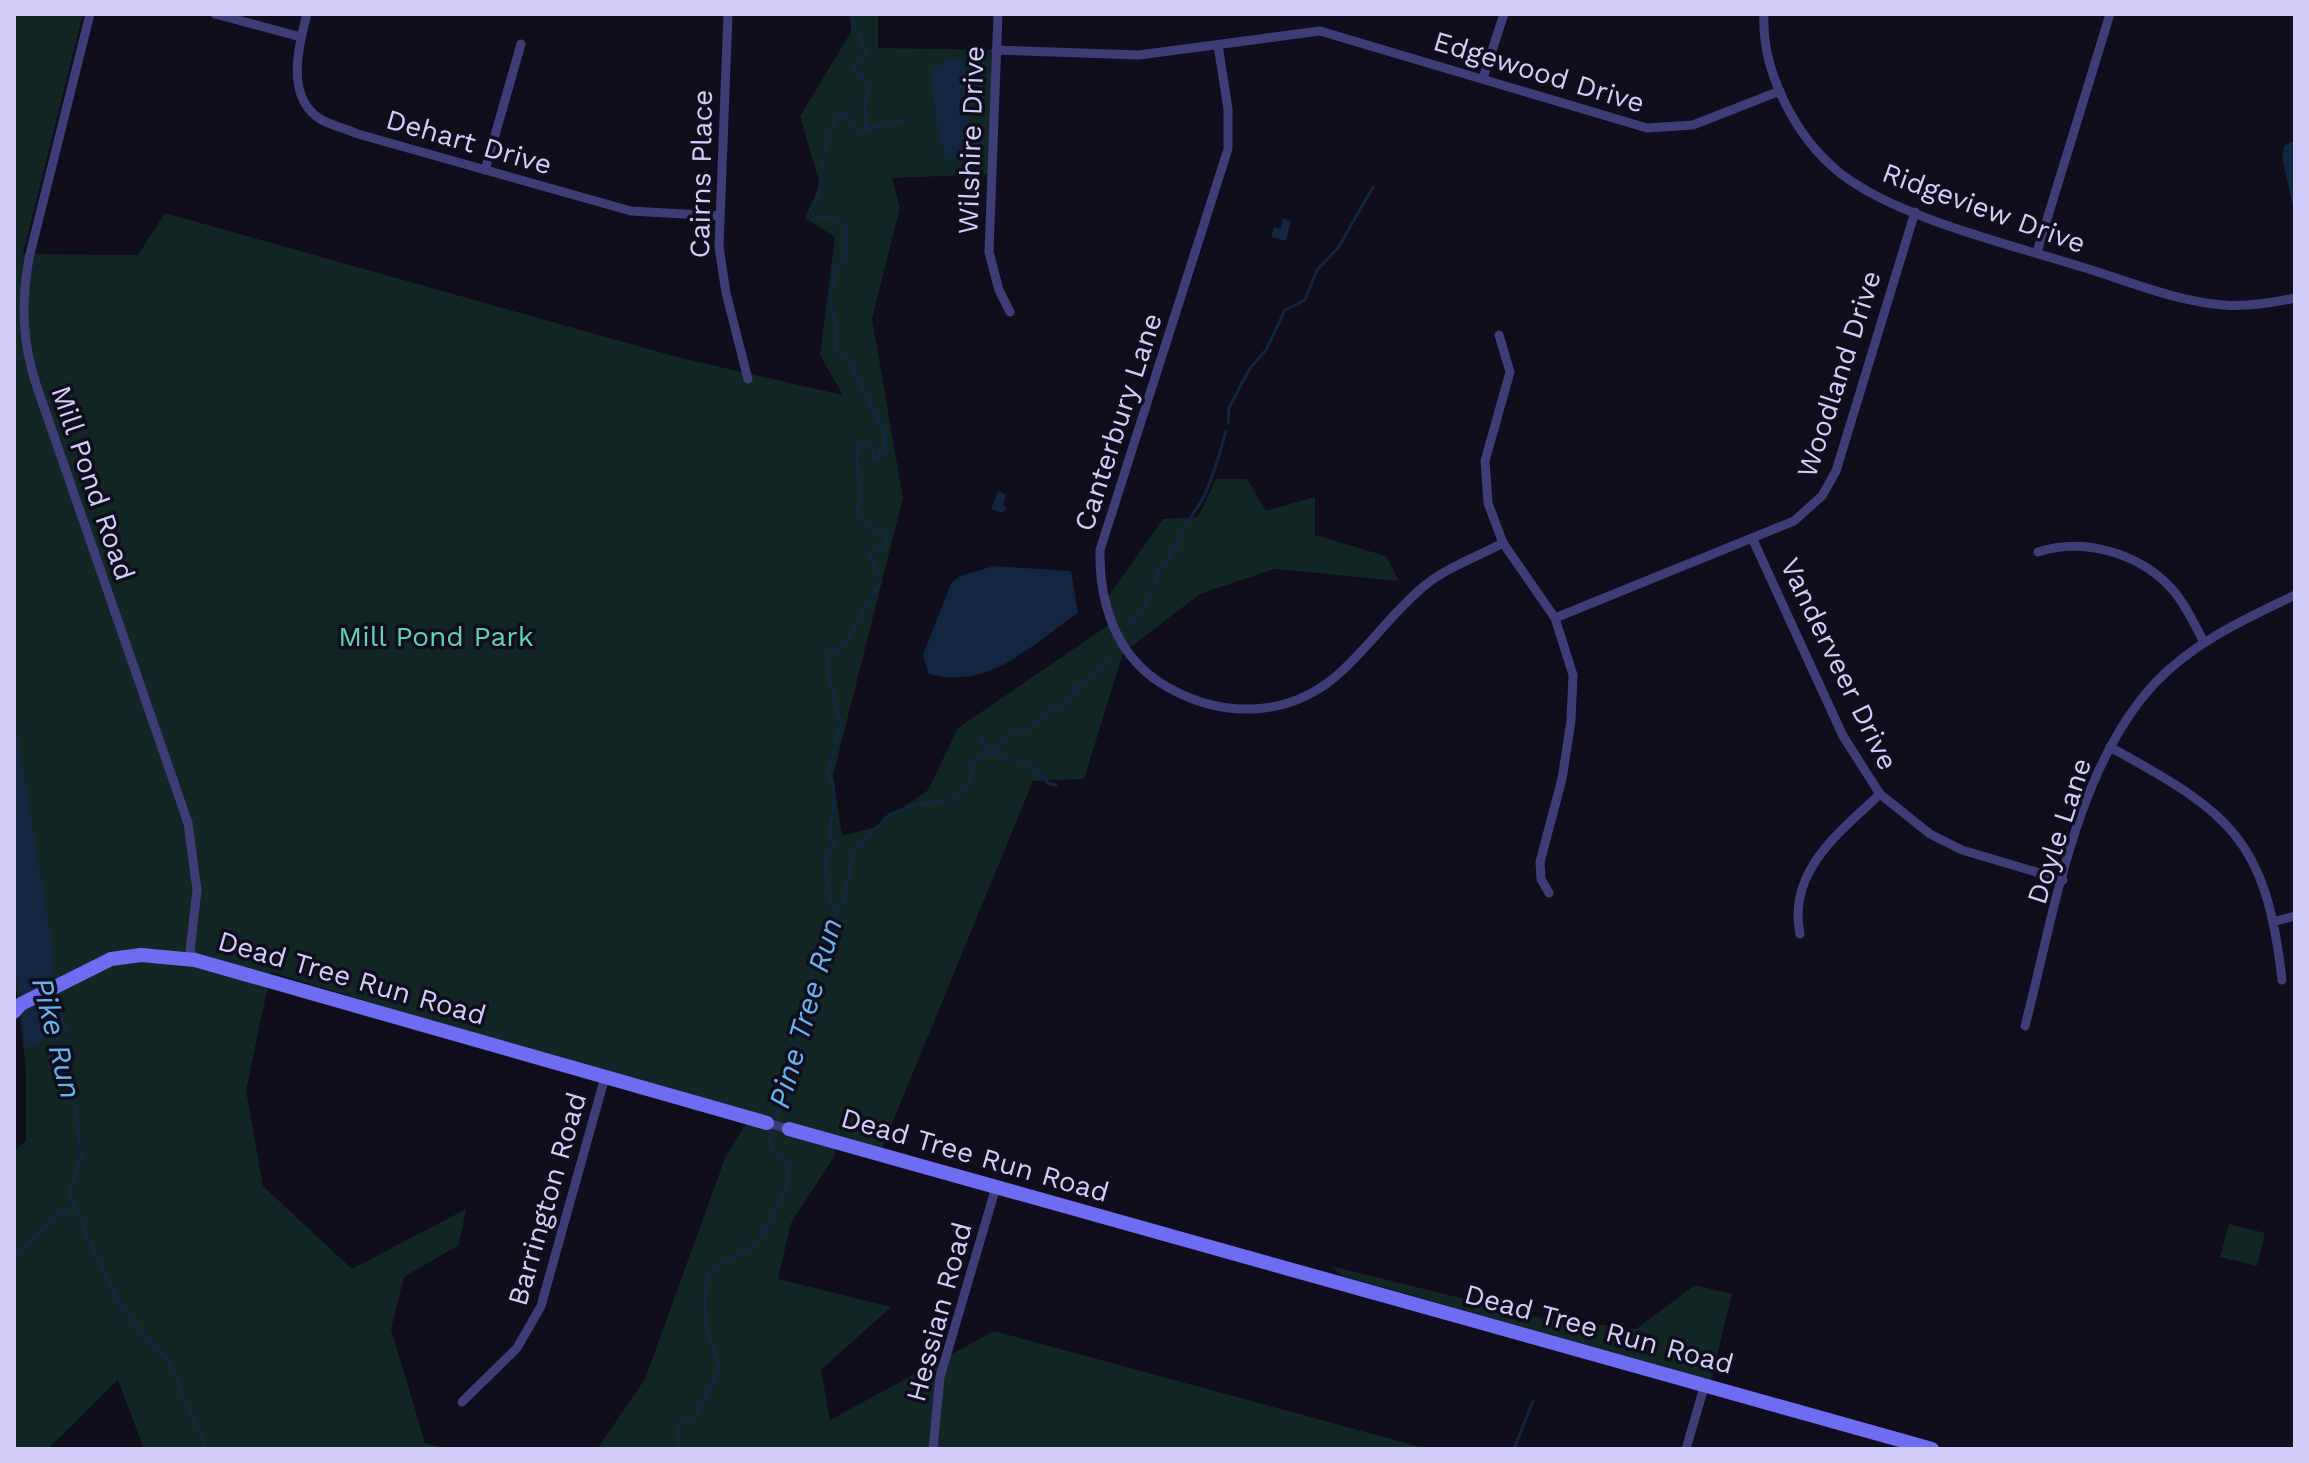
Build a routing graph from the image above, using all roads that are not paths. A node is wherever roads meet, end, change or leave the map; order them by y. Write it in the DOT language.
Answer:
graph roads {
  1 [pos="90,14"];
  2 [pos="215,14"];
  3 [pos="307,14"];
  4 [pos="728,14"];
  5 [pos="998,14"];
  6 [pos="1504,14"];
  7 [pos="1764,14"];
  8 [pos="2110,14"];
  9 [pos="301,37"];
  10 [pos="521,44"];
  11 [pos="1218,45"];
  12 [pos="996,50"];
  13 [pos="1483,78"];
  14 [pos="1780,91"];
  15 [pos="485,170"];
  16 [pos="1915,212"];
  17 [pos="719,216"];
  18 [pos="2037,252"];
  19 [pos="2295,298"];
  20 [pos="1010,312"];
  21 [pos="1499,335"];
  22 [pos="748,379"];
  23 [pos="1753,540"];
  24 [pos="1503,543"];
  25 [pos="2038,552"];
  26 [pos="2295,595"];
  27 [pos="1555,618"];
  28 [pos="2204,642"];
  29 [pos="2110,747"];
  30 [pos="1880,794"];
  31 [pos="2063,880"];
  32 [pos="1549,893"];
  33 [pos="2295,916"];
  34 [pos="2276,921"];
  35 [pos="1800,934"];
  36 [pos="195,960"];
  37 [pos="2282,980"];
  38 [pos="17,1008"];
  39 [pos="2025,1026"];
  40 [pos="605,1077"];
  41 [pos="767,1123"];
  42 [pos="789,1129"];
  43 [pos="996,1187"];
  44 [pos="1705,1384"];
  45 [pos="462,1402"];
  46 [pos="933,1449"];
  47 [pos="1686,1449"];
  48 [pos="1932,1449"];
  1 -- 36 [label="street, Mill Pond Road"];
  2 -- 9 [label="street"];
  3 -- 9 [label="street, Dehart Drive"];
  4 -- 17 [label="street, Cairns Place"];
  5 -- 12 [label="street, Wilshire Drive"];
  6 -- 13 [label="street"];
  7 -- 14 [label="street, Ridgeview Drive"];
  8 -- 18 [label="street"];
  9 -- 15 [label="street, Dehart Drive"];
  10 -- 15 [label="street"];
  11 -- 12 [label="street, Edgewood Drive"];
  11 -- 13 [label="street, Edgewood Drive"];
  11 -- 24 [label="street, Canterbury Lane"];
  12 -- 20 [label="street, Wilshire Drive"];
  13 -- 14 [label="street, Edgewood Drive"];
  14 -- 16 [label="street, Ridgeview Drive"];
  15 -- 17 [label="street, Dehart Drive"];
  16 -- 18 [label="street, Ridgeview Drive"];
  16 -- 23 [label="street, Woodland Drive"];
  17 -- 22 [label="street, Cairns Place"];
  18 -- 19 [label="street, Ridgeview Drive"];
  21 -- 24 [label="street"];
  23 -- 27 [label="street, Woodland Drive"];
  23 -- 30 [label="street, Vanderveer Drive"];
  24 -- 27 [label="street"];
  25 -- 28 [label="street"];
  26 -- 28 [label="street, Doyle Lane"];
  27 -- 32 [label="street"];
  28 -- 29 [label="street, Doyle Lane"];
  29 -- 31 [label="street, Doyle Lane"];
  29 -- 34 [label="street"];
  30 -- 31 [label="street, Vanderveer Drive"];
  30 -- 35 [label="street"];
  31 -- 39 [label="street, Doyle Lane"];
  33 -- 34 [label="street"];
  34 -- 37 [label="street"];
  36 -- 38 [label="street, Dead Tree Run Road"];
  36 -- 40 [label="street, Dead Tree Run Road"];
  40 -- 41 [label="street, Dead Tree Run Road"];
  40 -- 45 [label="street, Barrington Road"];
  41 -- 42 [label="street, Dead Tree Run Road"];
  42 -- 43 [label="street, Dead Tree Run Road"];
  43 -- 44 [label="street, Dead Tree Run Road"];
  43 -- 46 [label="street, Hessian Road"];
  44 -- 47 [label="street"];
  44 -- 48 [label="street, Dead Tree Run Road"];
}
